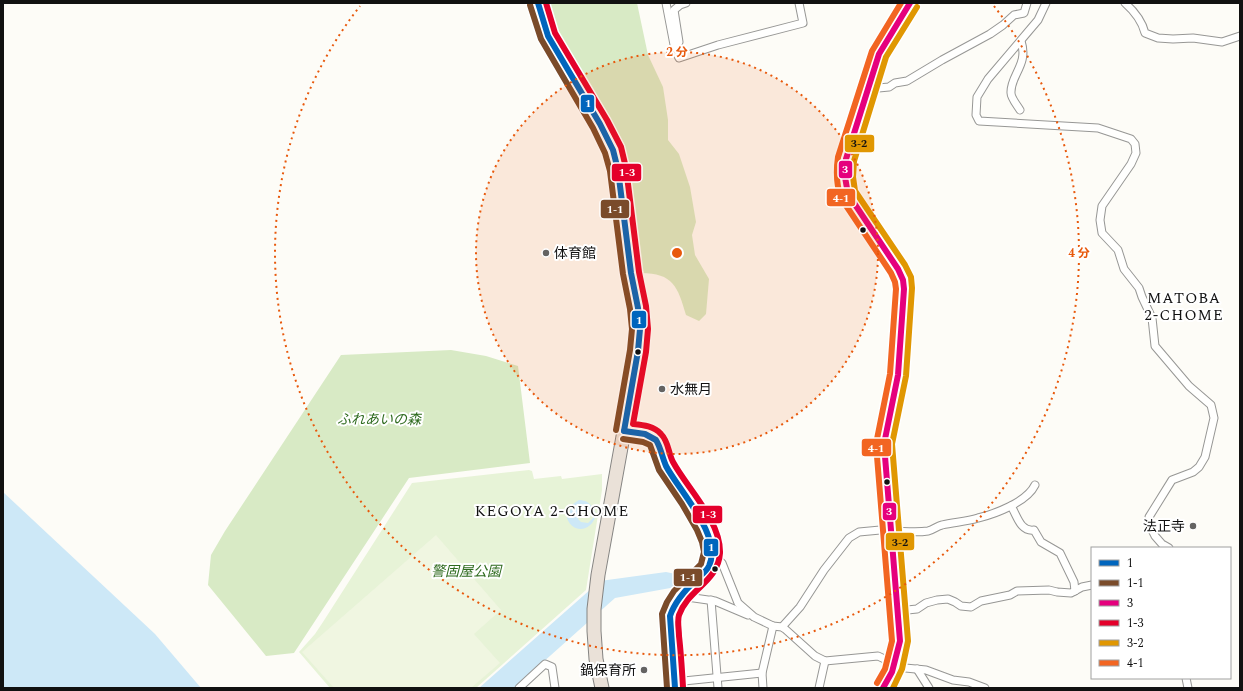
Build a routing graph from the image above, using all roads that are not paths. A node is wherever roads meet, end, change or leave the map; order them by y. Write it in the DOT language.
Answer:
graph roads {
  1 [pos="538,3"];
  2 [pos="666,3"];
  3 [pos="686,3"];
  4 [pos="799,3"];
  5 [pos="910,3"];
  6 [pos="1027,3"];
  7 [pos="1046,3"];
  8 [pos="1125,3"];
  9 [pos="1240,36"];
  10 [pos="1021,41"];
  11 [pos="675,50"];
  12 [pos="868,89"];
  13 [pos="1020,110"];
  14 [pos="624,431"];
  15 [pos="1035,486"];
  16 [pos="1010,506"];
  17 [pos="891,530"];
  18 [pos="1167,547"];
  19 [pos="712,554"];
  20 [pos="1091,585"];
  21 [pos="1075,591"];
  22 [pos="680,596"];
  23 [pos="711,600"];
  24 [pos="898,611"];
  25 [pos="754,617"];
  26 [pos="773,626"];
  27 [pos="782,627"];
  28 [pos="826,661"];
  29 [pos="895,666"];
  30 [pos="917,669"];
  31 [pos="762,673"];
  32 [pos="717,678"];
  33 [pos="674,685"];
  34 [pos="519,688"];
  35 [pos="555,688"];
  36 [pos="602,688"];
  37 [pos="718,688"];
  38 [pos="763,688"];
  39 [pos="819,688"];
  40 [pos="883,688"];
  41 [pos="929,688"];
  42 [pos="985,688"];
  1 -- 14 [label="street"];
  2 -- 11 [label="street"];
  3 -- 11 [label="street"];
  4 -- 11 [label="street"];
  5 -- 12 [label="highway"];
  6 -- 12 [label="street"];
  7 -- 10 [label="street"];
  8 -- 9 [label="street"];
  10 -- 13 [label="street"];
  10 -- 18 [label="street"];
  12 -- 17 [label="highway"];
  14 -- 19 [label="street"];
  14 -- 36 [label="highway"];
  15 -- 16 [label="street"];
  16 -- 17 [label="street"];
  16 -- 21 [label="street"];
  17 -- 24 [label="highway"];
  17 -- 27 [label="street"];
  19 -- 22 [label="street"];
  19 -- 25 [label="street"];
  20 -- 21 [label="street"];
  21 -- 24 [label="street"];
  22 -- 23 [label="street"];
  22 -- 33 [label="street"];
  23 -- 25 [label="street"];
  23 -- 32 [label="street"];
  24 -- 29 [label="highway"];
  25 -- 26 [label="street"];
  26 -- 27 [label="street"];
  26 -- 31 [label="street"];
  27 -- 28 [label="street"];
  28 -- 29 [label="street"];
  28 -- 39 [label="street"];
  29 -- 30 [label="street"];
  29 -- 40 [label="highway"];
  30 -- 41 [label="street"];
  30 -- 42 [label="street"];
  31 -- 32 [label="street"];
  31 -- 38 [label="street"];
  32 -- 33 [label="street"];
  32 -- 37 [label="street"];
  34 -- 35 [label="street"];
}
